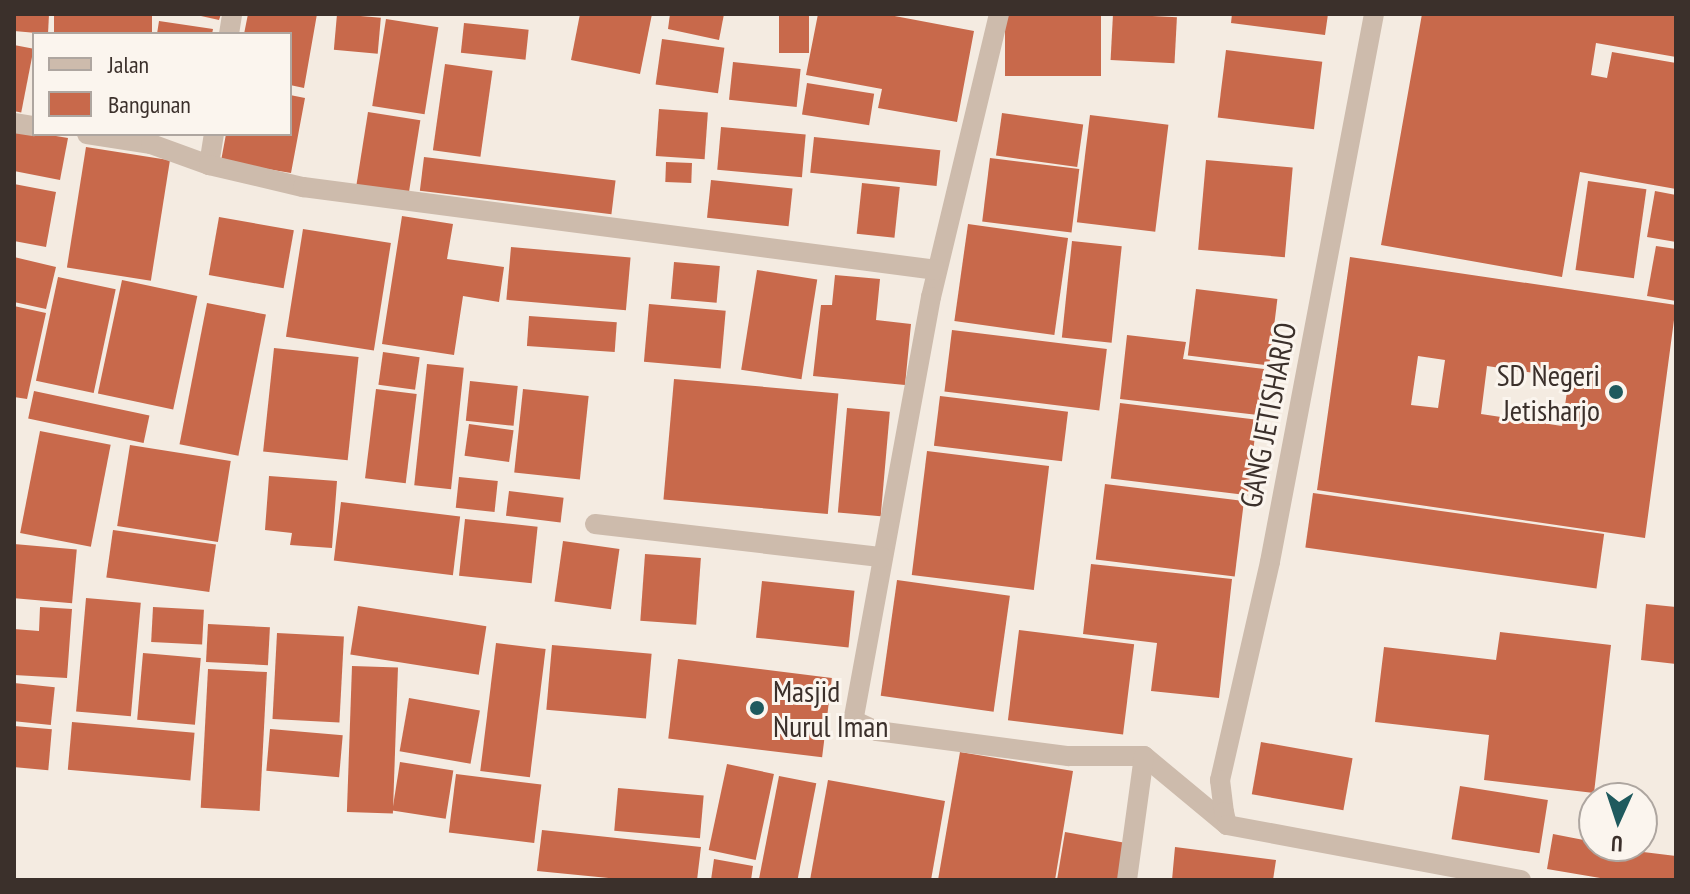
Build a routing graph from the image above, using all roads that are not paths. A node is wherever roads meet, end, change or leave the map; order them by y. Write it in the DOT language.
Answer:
graph roads {
  1 [pos="999,14"];
  2 [pos="1374,14"];
  3 [pos="100,136"];
  4 [pos="214,136"];
  5 [pos="209,165"];
  6 [pos="937,270"];
  7 [pos="595,524"];
  8 [pos="882,557"];
  9 [pos="1144,756"];
  10 [pos="1227,825"];
  11 [pos="1127,880"];
  12 [pos="1521,880"];
  1 -- 6 [label="street"];
  2 -- 10 [label="street, GANG JETISHARJO"];
  3 -- 5 [label="street"];
  4 -- 5 [label="street"];
  5 -- 6 [label="street"];
  6 -- 8 [label="street"];
  7 -- 8 [label="street"];
  8 -- 9 [label="street"];
  9 -- 10 [label="street"];
  9 -- 11 [label="street"];
  10 -- 12 [label="street"];
}
